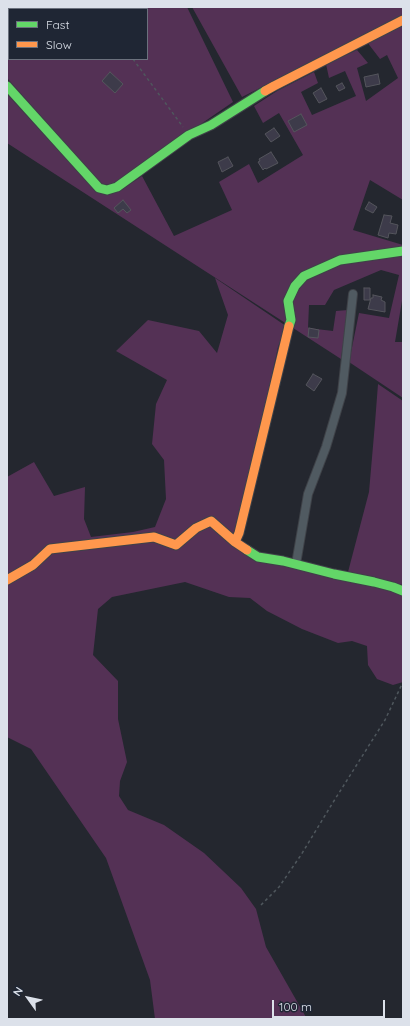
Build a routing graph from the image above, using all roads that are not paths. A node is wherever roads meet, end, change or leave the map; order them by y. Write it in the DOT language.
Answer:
graph roads {
  1 [pos="403,20"];
  2 [pos="7,86"];
  3 [pos="403,251"];
  4 [pos="354,294"];
  5 [pos="235,542"];
  6 [pos="296,564"];
  7 [pos="7,580"];
  8 [pos="403,591"];
  1 -- 2 [label="street"];
  3 -- 5 [label="street"];
  4 -- 6 [label="street"];
  5 -- 6 [label="street"];
  5 -- 7 [label="street"];
  6 -- 8 [label="street"];
}
